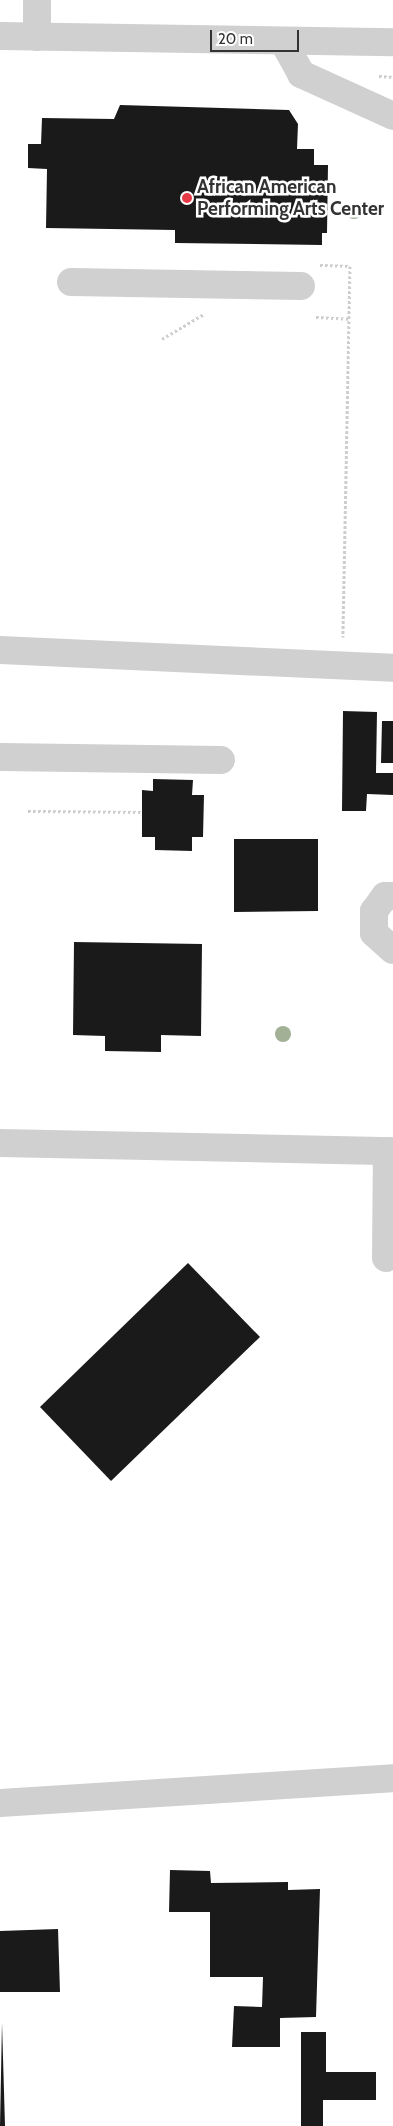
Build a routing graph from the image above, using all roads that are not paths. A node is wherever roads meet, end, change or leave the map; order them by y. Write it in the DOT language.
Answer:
graph roads {
  1 [pos="37,0"];
  2 [pos="0,36"];
  3 [pos="37,37"];
  4 [pos="283,41"];
  5 [pos="393,42"];
  6 [pos="393,116"];
  7 [pos="306,276"];
  8 [pos="71,282"];
  9 [pos="0,650"];
  10 [pos="393,668"];
  11 [pos="0,757"];
  12 [pos="221,760"];
  13 [pos="393,896"];
  14 [pos="393,950"];
  15 [pos="0,1143"];
  16 [pos="390,1151"];
  17 [pos="386,1258"];
  18 [pos="393,1778"];
  19 [pos="0,1803"];
  1 -- 3 [label="street"];
  2 -- 3 [label="street"];
  3 -- 4 [label="street"];
  4 -- 5 [label="street"];
  4 -- 6 [label="street"];
  7 -- 8 [label="street"];
  9 -- 10 [label="street"];
  11 -- 12 [label="street"];
  13 -- 14 [label="street"];
  15 -- 16 [label="street"];
  16 -- 17 [label="street"];
  18 -- 19 [label="street"];
}
